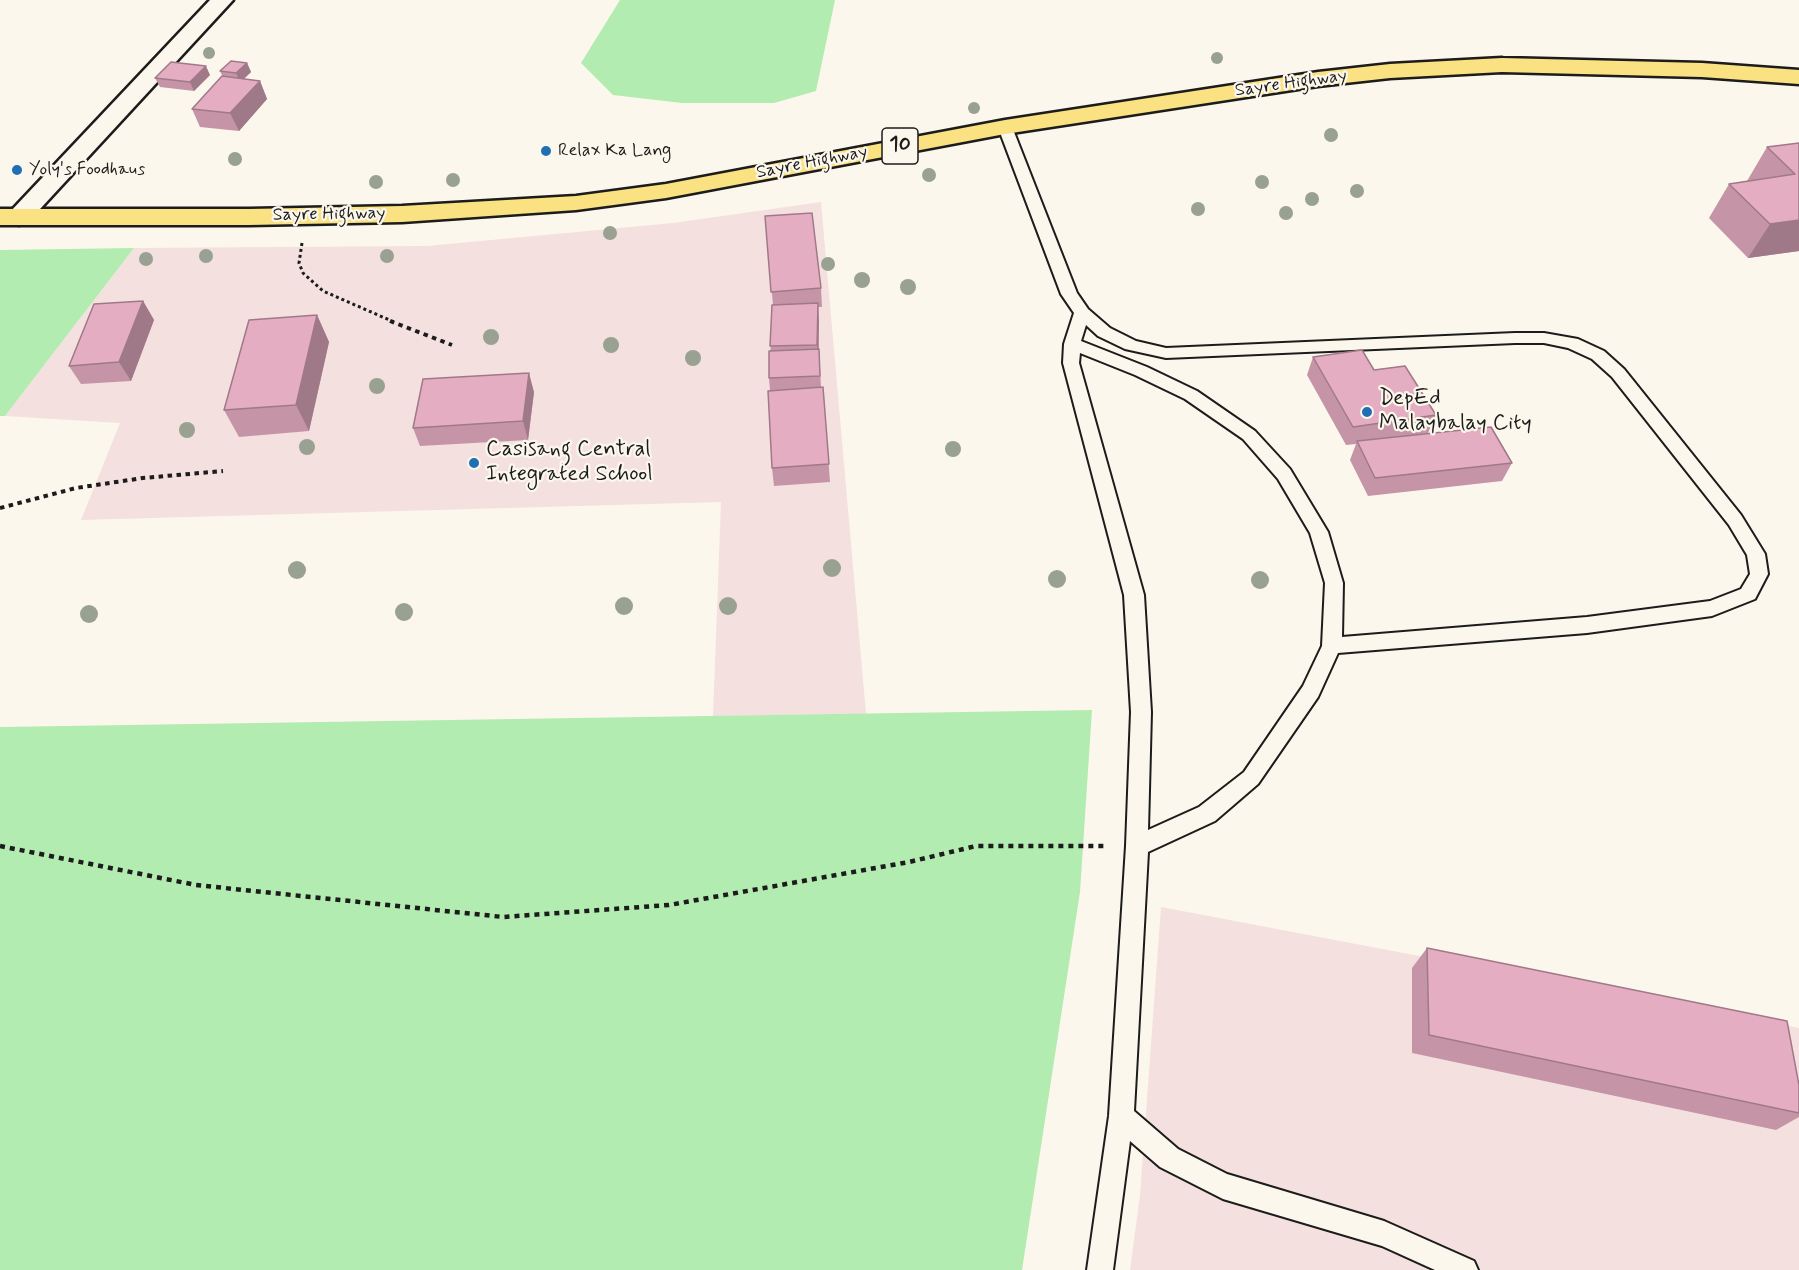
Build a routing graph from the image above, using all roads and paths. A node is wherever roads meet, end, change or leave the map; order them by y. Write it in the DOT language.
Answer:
graph roads {
  1 [pos="222,0"];
  2 [pos="1799,77"];
  3 [pos="1005,127"];
  4 [pos="313,216"];
  5 [pos="10,217"];
  6 [pos="1082,313"];
  7 [pos="1071,344"];
  8 [pos="452,345"];
  9 [pos="223,471"];
  10 [pos="0,508"];
  11 [pos="1332,646"];
  12 [pos="0,846"];
  13 [pos="1137,846"];
  14 [pos="1121,1116"];
  15 [pos="1100,1270"];
  16 [pos="1465,1270"];
  1 -- 5 [label="street"];
  2 -- 3 [label="highway, Sayre Highway / 10"];
  3 -- 4 [label="highway, Sayre Highway / 10"];
  3 -- 6 [label="lane"];
  4 -- 5 [label="highway, Sayre Highway / 10"];
  4 -- 8 [label="path"];
  6 -- 7 [label="lane"];
  6 -- 11 [label="lane"];
  7 -- 11 [label="lane"];
  7 -- 13 [label="lane"];
  9 -- 10 [label="path"];
  11 -- 13 [label="lane"];
  12 -- 13 [label="path"];
  13 -- 14 [label="lane"];
  14 -- 15 [label="lane"];
  14 -- 16 [label="lane"];
}
